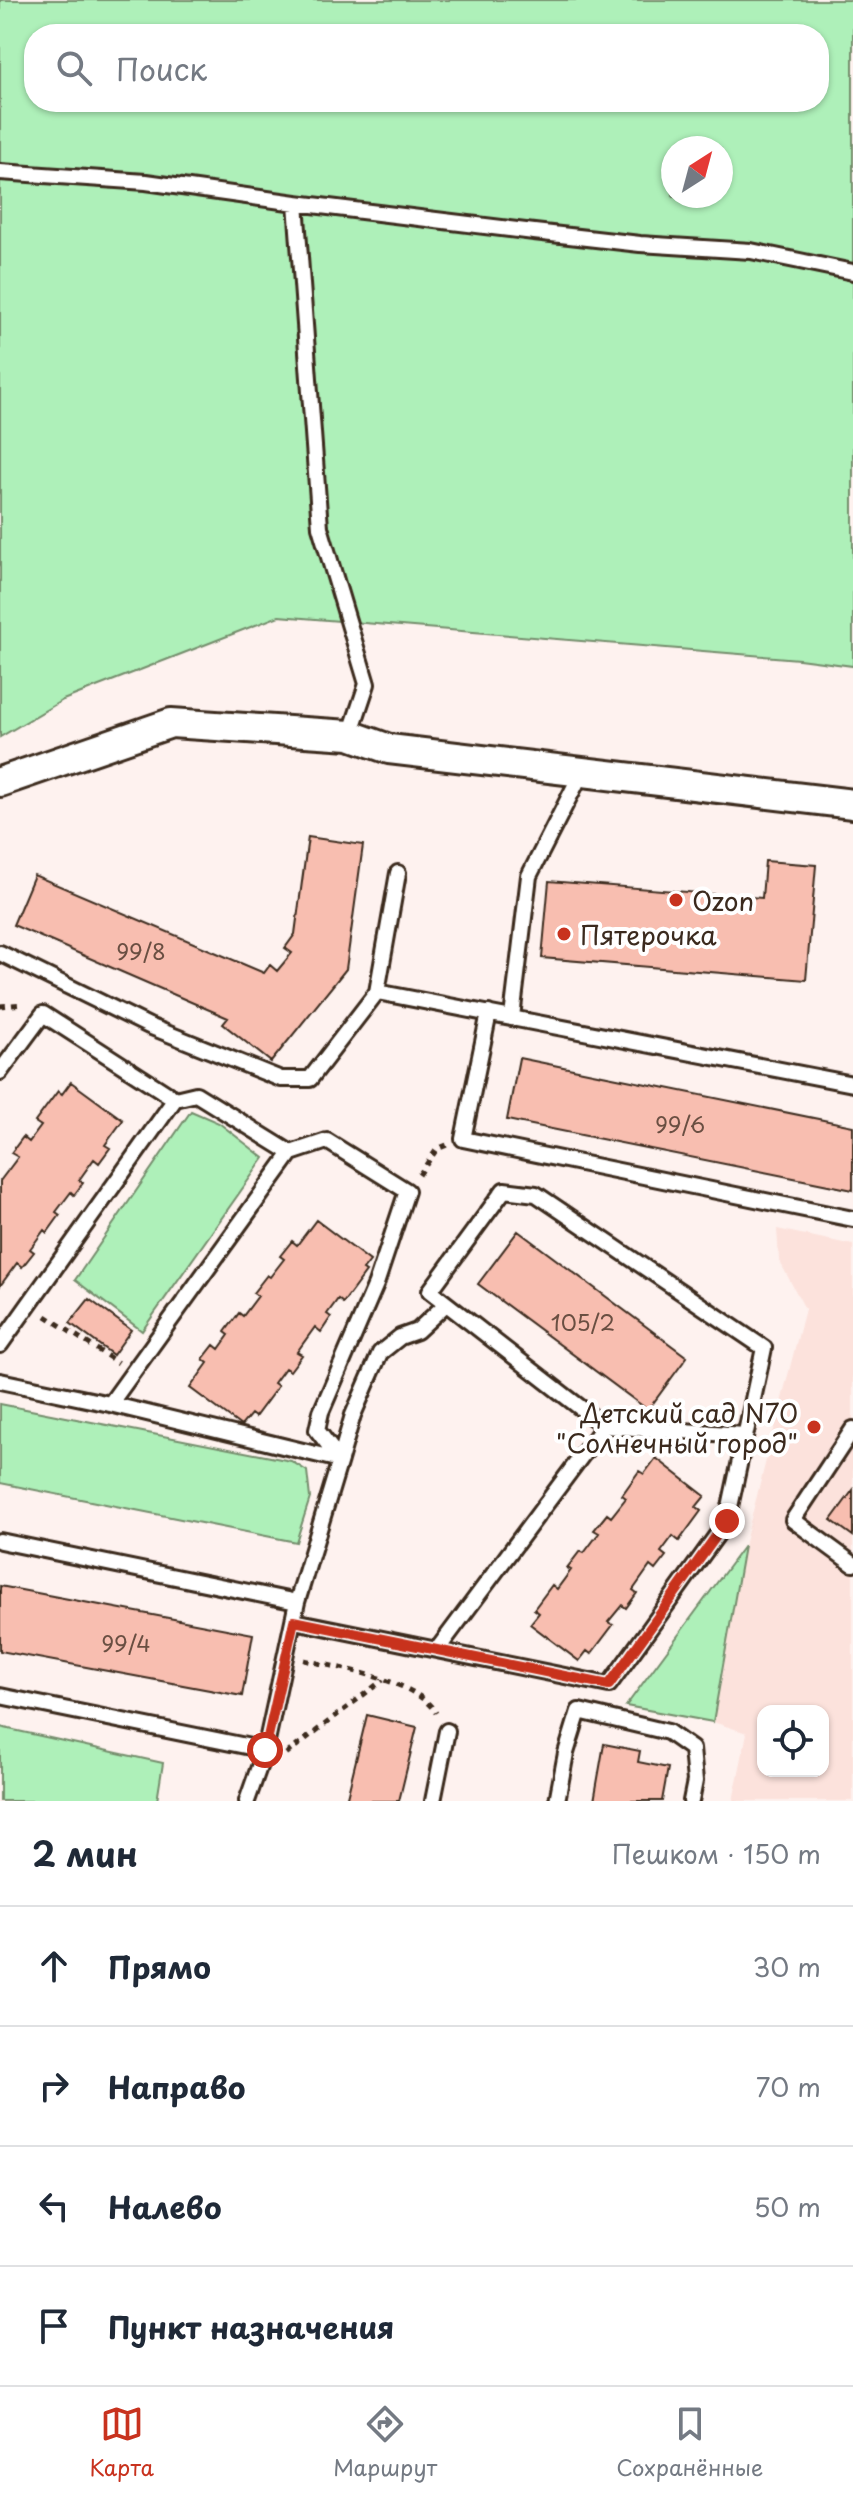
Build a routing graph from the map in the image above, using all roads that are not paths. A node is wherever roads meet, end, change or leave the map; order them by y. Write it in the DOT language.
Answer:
graph roads {
  1 [pos="0,172"];
  2 [pos="296,203"];
  3 [pos="853,272"];
  4 [pos="350,735"];
  5 [pos="582,772"];
  6 [pos="0,782"];
  7 [pos="853,804"];
  8 [pos="398,873"];
  9 [pos="0,953"];
  10 [pos="377,992"];
  11 [pos="489,1013"];
  12 [pos="512,1017"];
  13 [pos="0,1072"];
  14 [pos="853,1084"];
  15 [pos="175,1099"];
  16 [pos="291,1153"];
  17 [pos="853,1219"];
  18 [pos="446,1304"];
  19 [pos="0,1344"];
  20 [pos="0,1381"];
  21 [pos="110,1404"];
  22 [pos="604,1426"];
  23 [pos="853,1429"];
  24 [pos="745,1435"];
  25 [pos="340,1460"];
  26 [pos="0,1541"];
  27 [pos="853,1564"];
  28 [pos="297,1602"];
  29 [pos="294,1621"];
  30 [pos="437,1650"];
  31 [pos="0,1696"];
  32 [pos="447,1731"];
  33 [pos="265,1750"];
  34 [pos="247,1801"];
  35 [pos="433,1801"];
  36 [pos="557,1801"];
  37 [pos="691,1801"];
  1 -- 2 [label="lane"];
  2 -- 3 [label="lane"];
  2 -- 4 [label="lane"];
  4 -- 5 [label="street"];
  4 -- 6 [label="street"];
  5 -- 7 [label="street"];
  5 -- 12 [label="lane"];
  8 -- 10 [label="lane"];
  9 -- 10 [label="lane"];
  10 -- 11 [label="lane"];
  11 -- 12 [label="lane"];
  11 -- 17 [label="lane"];
  12 -- 14 [label="lane"];
  13 -- 15 [label="lane"];
  15 -- 16 [label="lane"];
  15 -- 19 [label="lane"];
  16 -- 21 [label="lane"];
  16 -- 25 [label="lane"];
  18 -- 22 [label="lane"];
  18 -- 24 [label="lane"];
  18 -- 25 [label="lane"];
  20 -- 21 [label="lane"];
  21 -- 25 [label="lane"];
  22 -- 24 [label="lane"];
  22 -- 30 [label="lane"];
  23 -- 27 [label="lane"];
  24 -- 30 [label="lane"];
  25 -- 28 [label="lane"];
  26 -- 28 [label="lane"];
  28 -- 29 [label="lane"];
  29 -- 30 [label="lane"];
  29 -- 33 [label="lane"];
  31 -- 33 [label="lane"];
  32 -- 35 [label="lane"];
  33 -- 34 [label="lane"];
  36 -- 37 [label="lane"];
}
